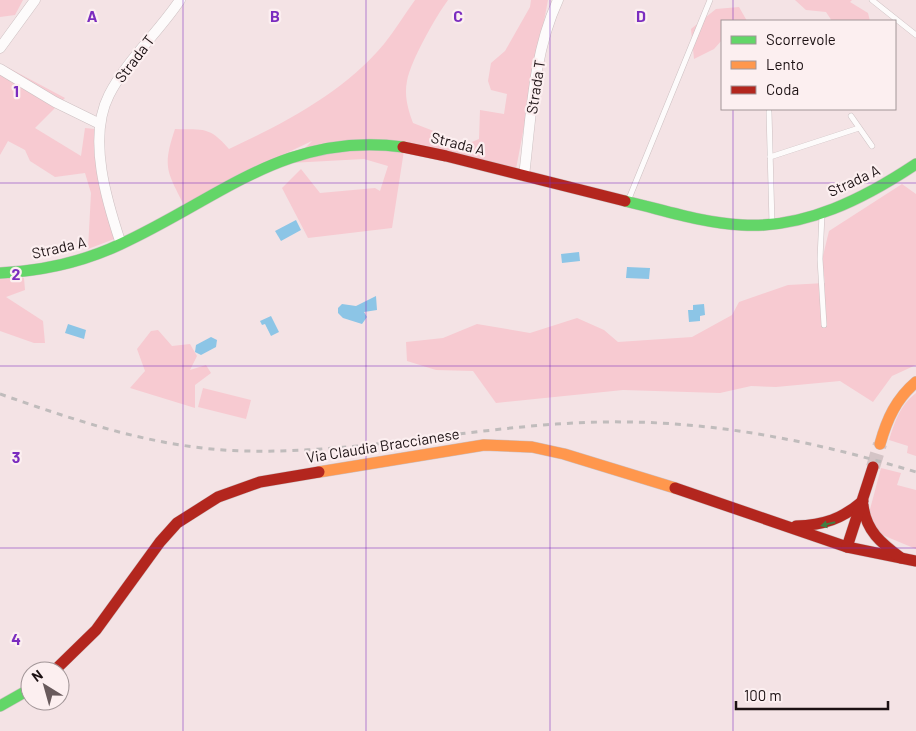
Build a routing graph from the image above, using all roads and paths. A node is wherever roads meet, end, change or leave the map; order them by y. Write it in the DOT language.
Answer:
graph roads {
  1 [pos="35,0"];
  2 [pos="180,0"];
  3 [pos="558,0"];
  4 [pos="710,0"];
  5 [pos="872,0"];
  6 [pos="916,35"];
  7 [pos="0,48"];
  8 [pos="0,70"];
  9 [pos="769,112"];
  10 [pos="851,116"];
  11 [pos="100,124"];
  12 [pos="859,128"];
  13 [pos="872,146"];
  14 [pos="770,157"];
  15 [pos="916,164"];
  16 [pos="524,176"];
  17 [pos="628,202"];
  18 [pos="823,211"];
  19 [pos="772,224"];
  20 [pos="122,244"];
  21 [pos="0,273"];
  22 [pos="824,325"];
  23 [pos="916,382"];
  24 [pos="880,444"];
  25 [pos="873,467"];
  26 [pos="863,501"];
  27 [pos="786,526"];
  28 [pos="847,548"];
  29 [pos="903,560"];
  30 [pos="916,561"];
  31 [pos="64,661"];
  32 [pos="20,694"];
  33 [pos="0,706"];
  1 -- 7 [label="street"];
  2 -- 11 [label="street, Strada T"];
  3 -- 16 [label="street, Strada T"];
  4 -- 17 [label="lane"];
  5 -- 6 [label="lane"];
  8 -- 11 [label="street"];
  9 -- 14 [label="lane"];
  10 -- 12 [label="lane"];
  11 -- 20 [label="street, Strada T"];
  12 -- 13 [label="lane"];
  12 -- 14 [label="lane"];
  14 -- 19 [label="lane"];
  15 -- 18 [label="street, Strada A"];
  16 -- 17 [label="street, Strada A"];
  16 -- 20 [label="street, Strada A"];
  17 -- 19 [label="street, Strada A"];
  18 -- 19 [label="street, Strada A"];
  18 -- 22 [label="lane"];
  20 -- 21 [label="street, Strada A"];
  23 -- 24 [label="street"];
  25 -- 26 [label="street"];
  26 -- 27 [label="street, one-way"];
  26 -- 28 [label="street"];
  26 -- 29 [label="street"];
  27 -- 28 [label="street, Via Claudia Braccianese"];
  27 -- 31 [label="street, Via Claudia Braccianese"];
  28 -- 29 [label="street, Via Claudia Braccianese"];
  29 -- 30 [label="street, Via Claudia Braccianese"];
  32 -- 33 [label="street"];
}
